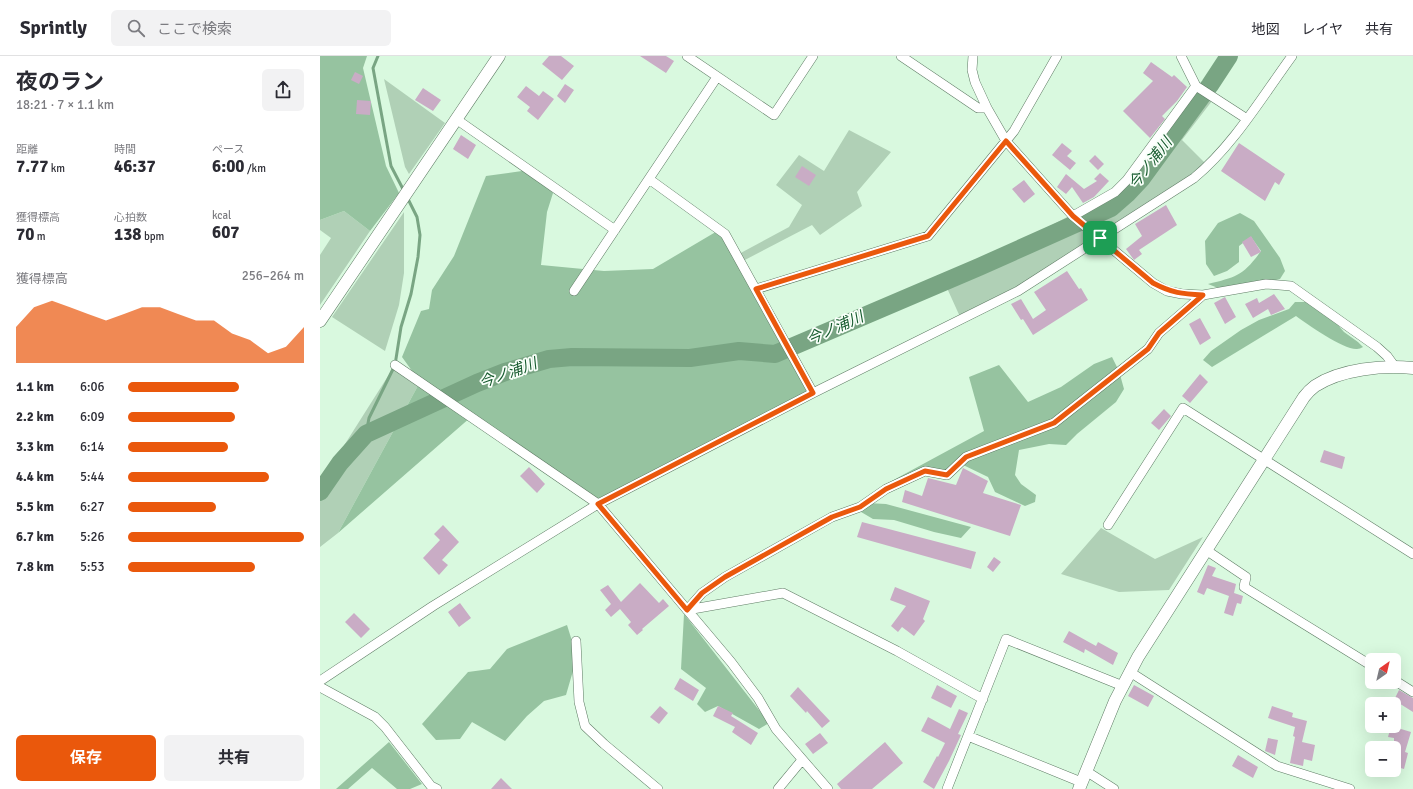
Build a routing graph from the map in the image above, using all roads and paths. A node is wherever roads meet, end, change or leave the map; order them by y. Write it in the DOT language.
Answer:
graph roads {
  1 [pos="499,56"];
  2 [pos="687,56"];
  3 [pos="813,56"];
  4 [pos="900,56"];
  5 [pos="974,56"];
  6 [pos="1057,56"];
  7 [pos="1180,56"];
  8 [pos="1292,56"];
  9 [pos="717,77"];
  10 [pos="1196,86"];
  11 [pos="987,108"];
  12 [pos="456,119"];
  13 [pos="1246,119"];
  14 [pos="1006,141"];
  15 [pos="649,179"];
  16 [pos="1073,216"];
  17 [pos="615,230"];
  18 [pos="1100,238"];
  19 [pos="756,289"];
  20 [pos="574,291"];
  21 [pos="1203,295"];
  22 [pos="321,319"];
  23 [pos="395,365"];
  24 [pos="1395,367"];
  25 [pos="1413,368"];
  26 [pos="813,393"];
  27 [pos="1263,459"];
  28 [pos="598,504"];
  29 [pos="1108,525"];
  30 [pos="1206,550"];
  31 [pos="1413,554"];
  32 [pos="687,610"];
  33 [pos="576,641"];
  34 [pos="1365,662"];
  35 [pos="1130,672"];
  36 [pos="320,681"];
  37 [pos="1401,684"];
  38 [pos="1123,686"];
  39 [pos="320,687"];
  40 [pos="1413,692"];
  41 [pos="983,699"];
  42 [pos="968,736"];
  43 [pos="802,760"];
  44 [pos="1082,781"];
  45 [pos="437,789"];
  46 [pos="658,789"];
  47 [pos="778,789"];
  48 [pos="828,789"];
  49 [pos="947,789"];
  50 [pos="1114,789"];
  51 [pos="1350,789"];
  1 -- 12 [label="street"];
  2 -- 9 [label="street"];
  3 -- 9 [label="street"];
  4 -- 11 [label="street"];
  5 -- 11 [label="street"];
  6 -- 14 [label="street"];
  7 -- 10 [label="street"];
  8 -- 13 [label="street"];
  9 -- 15 [label="street"];
  10 -- 13 [label="street"];
  10 -- 16 [label="street"];
  11 -- 14 [label="street"];
  12 -- 17 [label="street"];
  12 -- 22 [label="street"];
  13 -- 18 [label="street"];
  14 -- 16 [label="street"];
  14 -- 19 [label="street"];
  15 -- 17 [label="street"];
  15 -- 19 [label="street"];
  16 -- 18 [label="street"];
  17 -- 20 [label="street"];
  18 -- 21 [label="street"];
  18 -- 26 [label="street"];
  19 -- 26 [label="street"];
  21 -- 24 [label="street"];
  21 -- 32 [label="street"];
  23 -- 28 [label="street"];
  24 -- 25 [label="street"];
  24 -- 27 [label="street"];
  26 -- 28 [label="street"];
  27 -- 29 [label="street"];
  27 -- 30 [label="street"];
  27 -- 31 [label="street"];
  28 -- 32 [label="street"];
  28 -- 36 [label="street"];
  30 -- 34 [label="street"];
  30 -- 35 [label="street"];
  32 -- 41 [label="street"];
  32 -- 43 [label="street"];
  33 -- 46 [label="street"];
  35 -- 38 [label="street"];
  35 -- 51 [label="street"];
  37 -- 40 [label="street"];
  38 -- 41 [label="street"];
  38 -- 44 [label="street"];
  39 -- 45 [label="street"];
  41 -- 42 [label="street"];
  42 -- 44 [label="street"];
  42 -- 49 [label="street"];
  43 -- 47 [label="street"];
  43 -- 48 [label="street"];
  44 -- 50 [label="street"];
}
